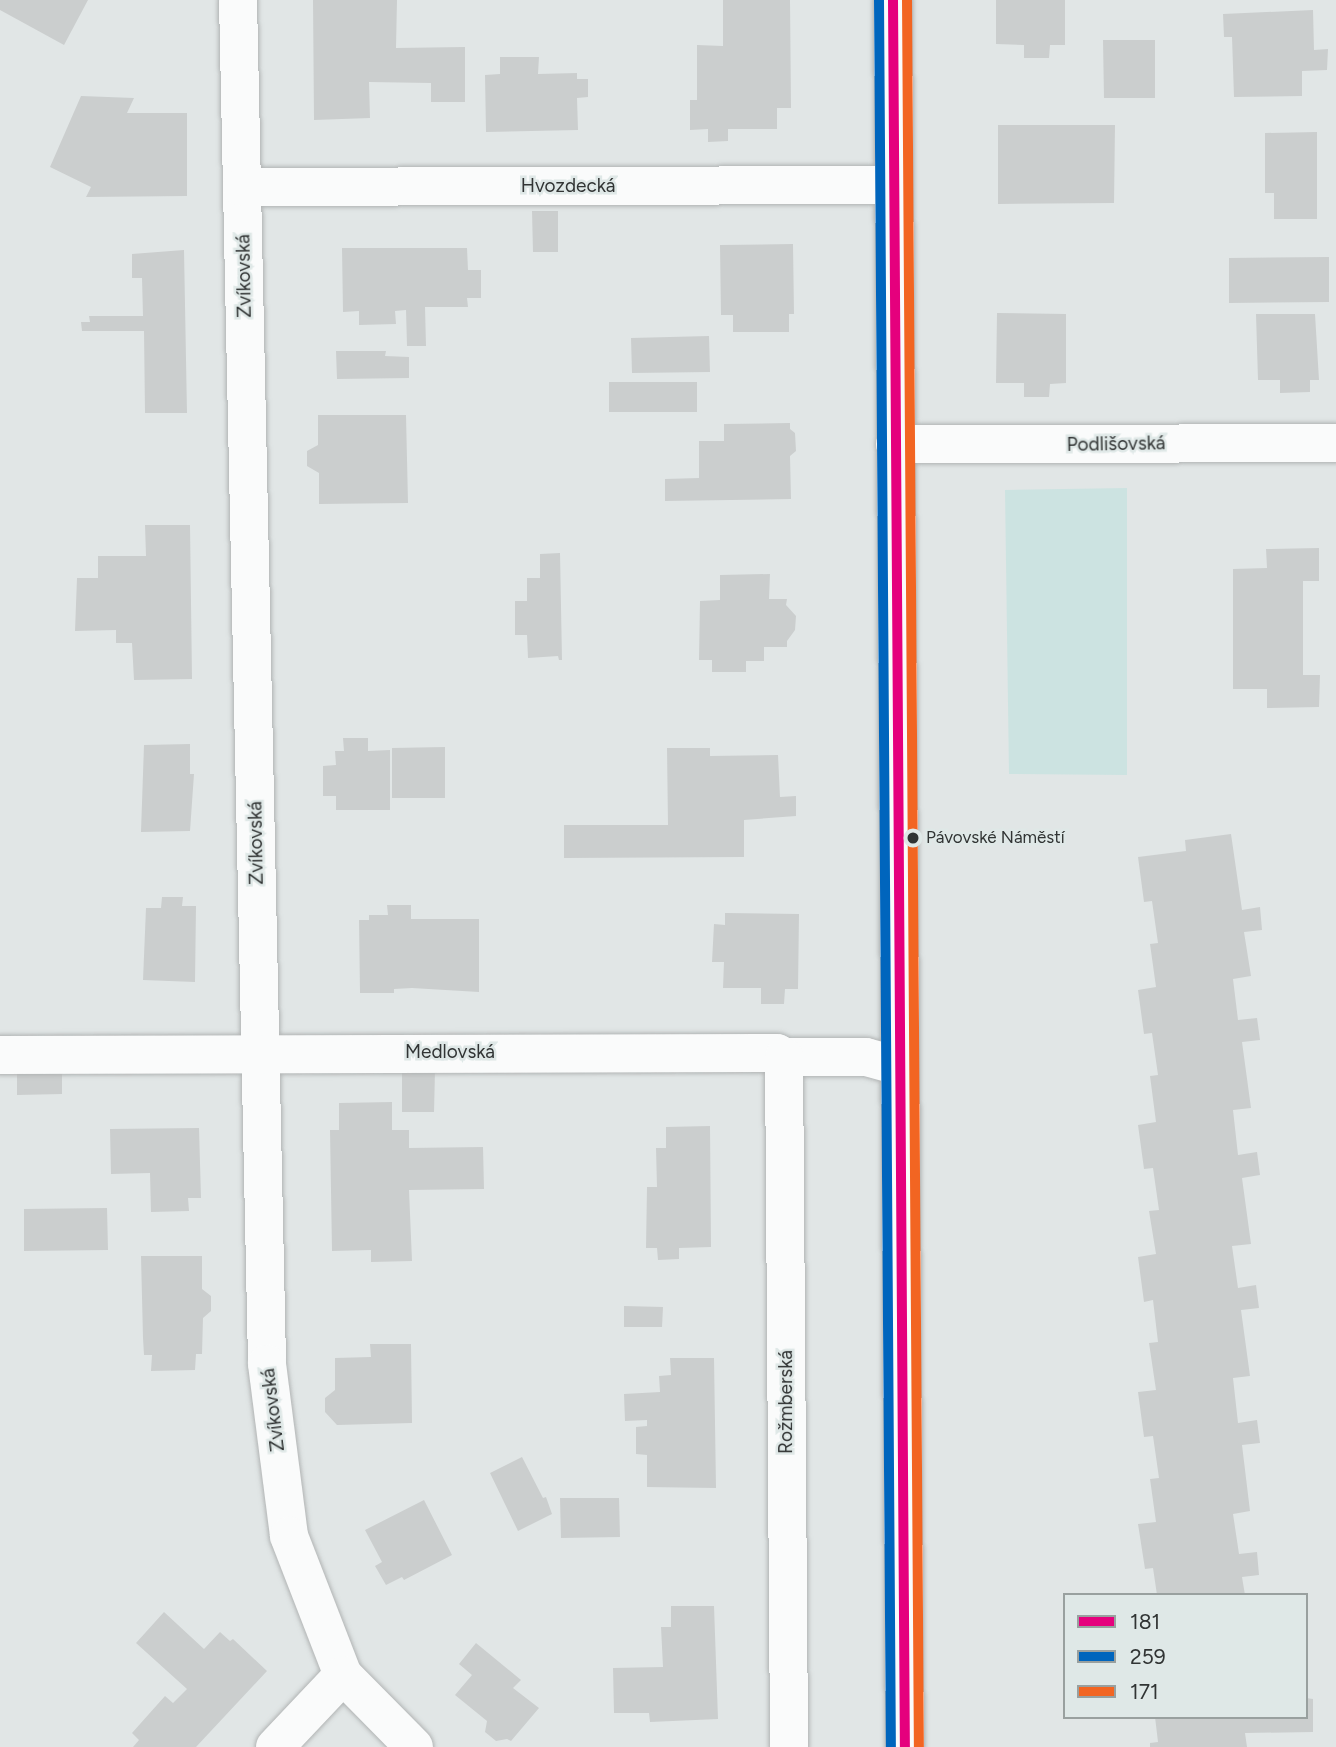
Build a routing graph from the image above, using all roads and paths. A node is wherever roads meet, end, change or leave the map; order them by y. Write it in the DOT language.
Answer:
graph roads {
  1 [pos="239,0"];
  2 [pos="893,0"];
  3 [pos="894,185"];
  4 [pos="242,187"];
  5 [pos="1336,443"];
  6 [pos="895,444"];
  7 [pos="260,1052"];
  8 [pos="0,1055"];
  9 [pos="784,1057"];
  10 [pos="899,1066"];
  11 [pos="343,1675"];
  12 [pos="402,1743"];
  13 [pos="275,1747"];
  14 [pos="789,1747"];
  15 [pos="905,1747"];
  1 -- 4 [label="street, Zvíkovská"];
  2 -- 3 [label="street"];
  3 -- 4 [label="street, Hvozdecká"];
  3 -- 6 [label="street"];
  4 -- 7 [label="street, Zvíkovská"];
  5 -- 6 [label="street, Podlišovská"];
  6 -- 10 [label="street"];
  7 -- 8 [label="street, Medlovská"];
  7 -- 9 [label="street, Medlovská"];
  7 -- 11 [label="street, Zvíkovská"];
  9 -- 10 [label="street, Medlovská"];
  9 -- 14 [label="street, Rožmberská"];
  10 -- 15 [label="street"];
  11 -- 12 [label="street"];
  11 -- 13 [label="street"];
}
